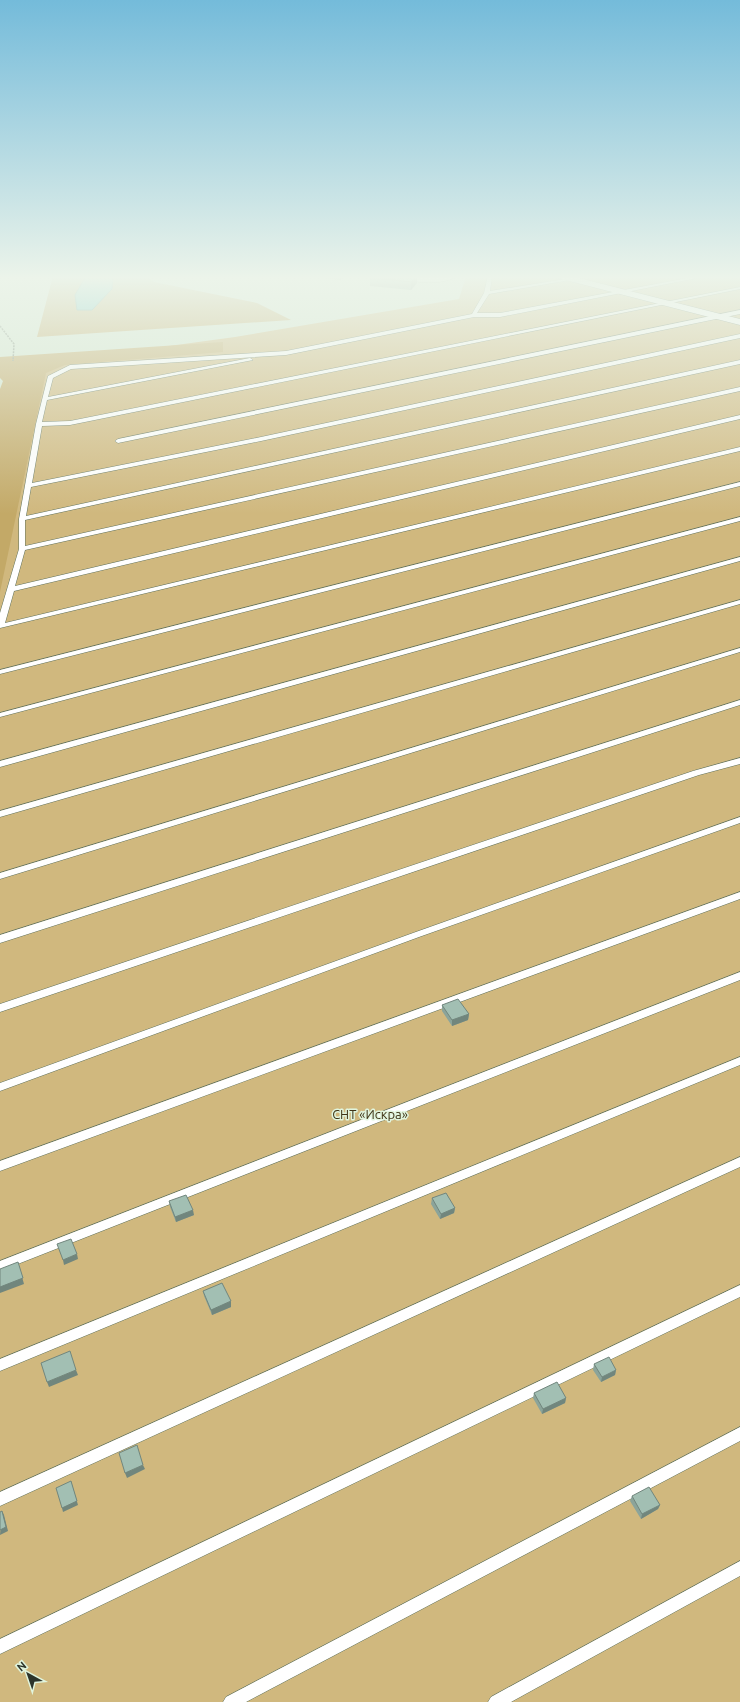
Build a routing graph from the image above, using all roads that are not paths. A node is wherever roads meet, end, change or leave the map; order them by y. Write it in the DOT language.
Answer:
graph roads {
  1 [pos="246,355"];
  2 [pos="274,355"];
  3 [pos="400,355"];
  4 [pos="527,355"];
  5 [pos="650,355"];
  6 [pos="740,362"];
  7 [pos="740,389"];
  8 [pos="45,400"];
  9 [pos="740,417"];
  10 [pos="39,424"];
  11 [pos="118,441"];
  12 [pos="740,449"];
  13 [pos="740,484"];
  14 [pos="28,486"];
  15 [pos="22,519"];
  16 [pos="740,519"];
  17 [pos="22,549"];
  18 [pos="740,559"];
  19 [pos="12,589"];
  20 [pos="740,602"];
  21 [pos="740,650"];
  22 [pos="0,672"];
  23 [pos="740,702"];
  24 [pos="0,715"];
  25 [pos="740,761"];
  26 [pos="0,764"];
  27 [pos="0,814"];
  28 [pos="740,820"];
  29 [pos="0,876"];
  30 [pos="740,895"];
  31 [pos="0,939"];
  32 [pos="740,976"];
  33 [pos="0,1008"];
  34 [pos="740,1061"];
  35 [pos="0,1086"];
  36 [pos="740,1162"];
  37 [pos="0,1166"];
  38 [pos="0,1266"];
  39 [pos="740,1291"];
  40 [pos="0,1365"];
  41 [pos="740,1434"];
  42 [pos="0,1499"];
  43 [pos="740,1568"];
  44 [pos="0,1647"];
  45 [pos="231,1702"];
  46 [pos="496,1702"];
  1 -- 8 [label="lane"];
  2 -- 8 [label="lane"];
  3 -- 10 [label="lane"];
  4 -- 11 [label="lane"];
  5 -- 14 [label="lane"];
  6 -- 15 [label="lane"];
  7 -- 17 [label="lane"];
  8 -- 10 [label="lane"];
  9 -- 19 [label="lane"];
  10 -- 14 [label="lane"];
  12 -- 19 [label="lane"];
  13 -- 22 [label="lane"];
  14 -- 15 [label="lane"];
  15 -- 17 [label="lane"];
  16 -- 24 [label="lane"];
  17 -- 19 [label="lane"];
  18 -- 26 [label="lane"];
  20 -- 27 [label="lane"];
  21 -- 29 [label="lane"];
  23 -- 31 [label="lane"];
  25 -- 33 [label="lane"];
  28 -- 35 [label="lane"];
  30 -- 37 [label="lane"];
  32 -- 38 [label="lane"];
  34 -- 40 [label="lane"];
  36 -- 42 [label="lane"];
  39 -- 44 [label="lane"];
  41 -- 45 [label="lane"];
  43 -- 46 [label="lane"];
}
